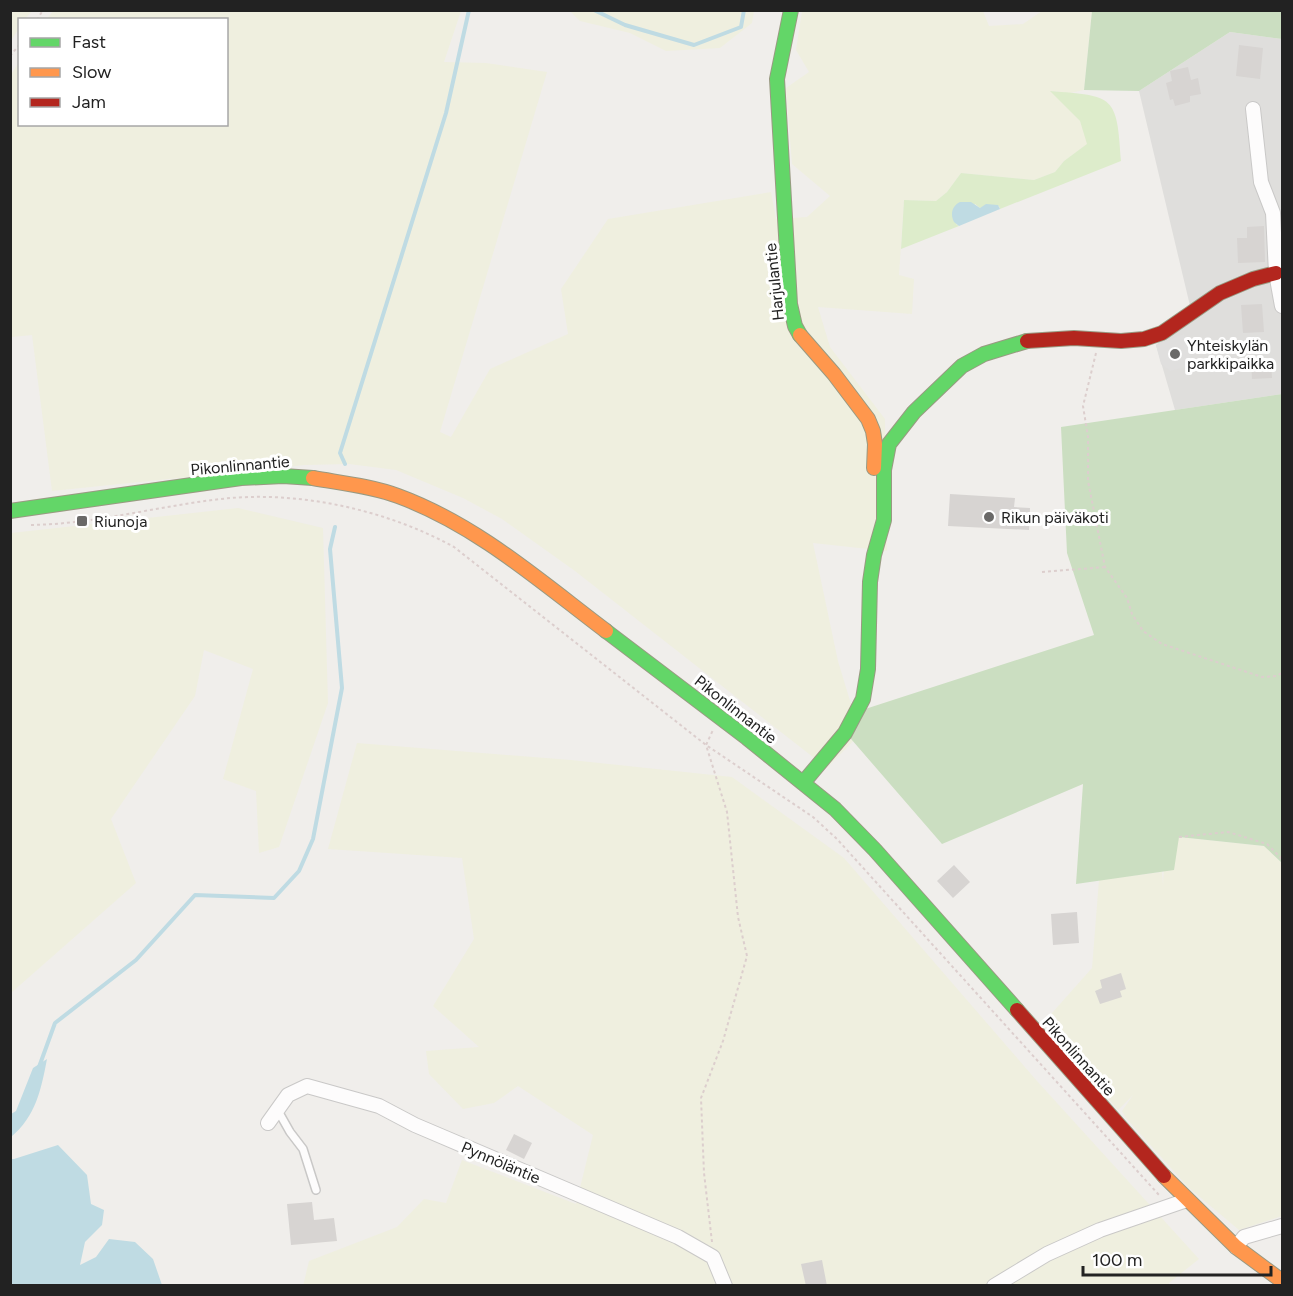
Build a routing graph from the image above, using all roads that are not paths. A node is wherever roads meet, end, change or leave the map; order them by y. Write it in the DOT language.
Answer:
graph roads {
  1 [pos="791,10"];
  2 [pos="1252,109"];
  3 [pos="1276,273"];
  4 [pos="1282,306"];
  5 [pos="10,511"];
  6 [pos="883,523"];
  7 [pos="803,783"];
  8 [pos="277,1109"];
  9 [pos="268,1123"];
  10 [pos="316,1190"];
  11 [pos="1187,1200"];
  12 [pos="1282,1226"];
  13 [pos="1236,1247"];
  14 [pos="1282,1281"];
  15 [pos="725,1286"];
  16 [pos="994,1286"];
  1 -- 6 [label="street, Harjulantie"];
  2 -- 3 [label="street"];
  3 -- 4 [label="street"];
  3 -- 6 [label="street, Harjulantie"];
  5 -- 7 [label="street, Pikonlinnantie"];
  6 -- 7 [label="street, Harjulantie"];
  7 -- 11 [label="street, Pikonlinnantie"];
  8 -- 9 [label="street, Pynnöläntie"];
  8 -- 10 [label="lane"];
  8 -- 15 [label="street, Pynnöläntie"];
  11 -- 13 [label="street, Pikonlinnantie"];
  11 -- 16 [label="street"];
  12 -- 13 [label="street"];
  13 -- 14 [label="street, Pikonlinnantie"];
}
